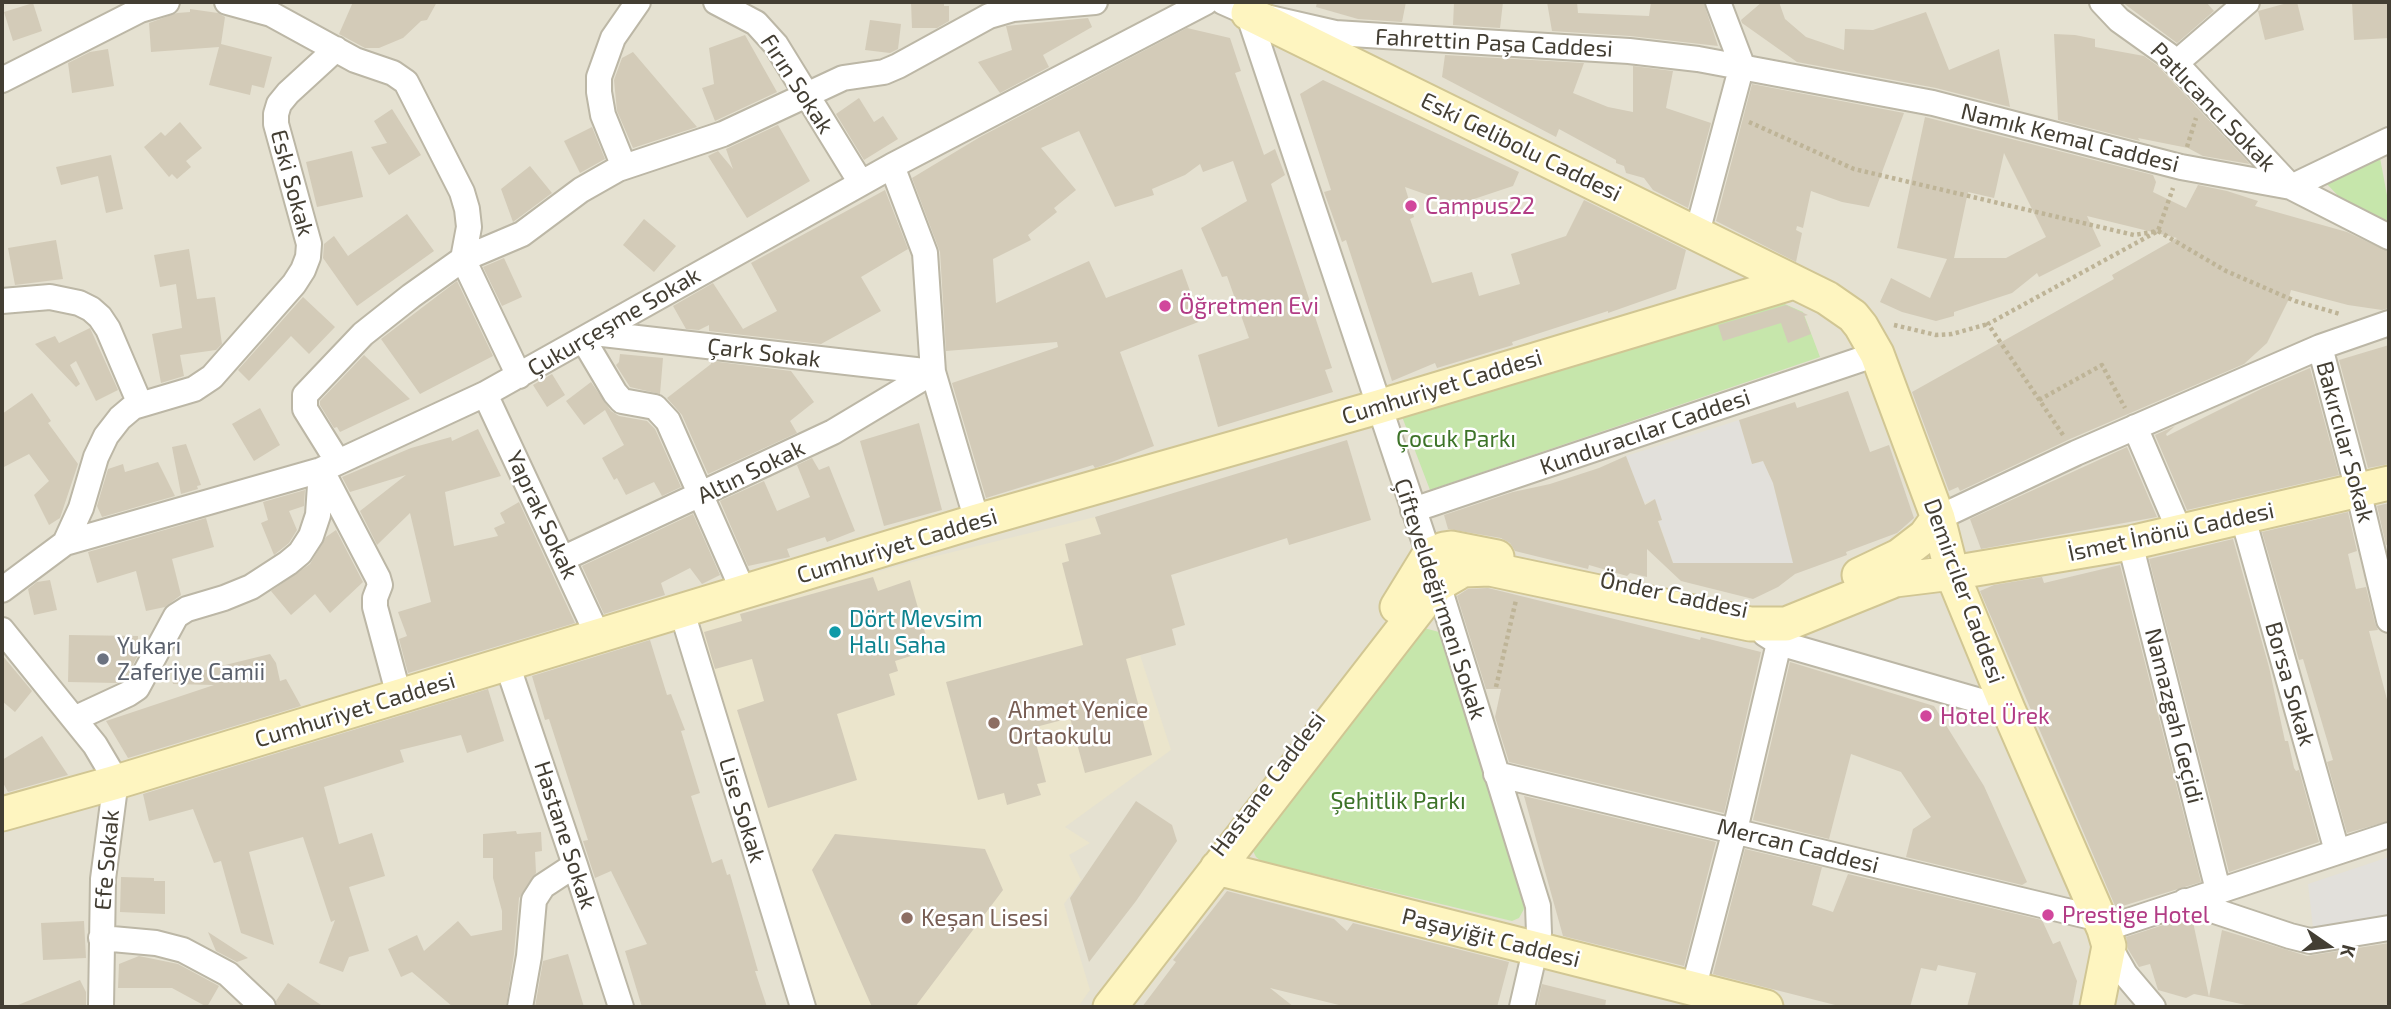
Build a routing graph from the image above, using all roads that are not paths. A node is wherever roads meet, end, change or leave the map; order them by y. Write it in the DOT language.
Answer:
graph roads {
  1 [pos="167,2"];
  2 [pos="227,2"];
  3 [pos="638,2"];
  4 [pos="716,2"];
  5 [pos="1095,2"];
  6 [pos="1206,2"];
  7 [pos="1718,2"];
  8 [pos="2102,2"];
  9 [pos="2247,2"];
  10 [pos="1241,6"];
  11 [pos="1410,38"];
  12 [pos="336,49"];
  13 [pos="2176,63"];
  14 [pos="1742,65"];
  15 [pos="2,80"];
  16 [pos="1410,93"];
  17 [pos="806,96"];
  18 [pos="2389,141"];
  19 [pos="892,166"];
  20 [pos="624,167"];
  21 [pos="861,183"];
  22 [pos="2291,187"];
  23 [pos="1697,233"];
  24 [pos="2389,237"];
  25 [pos="463,259"];
  26 [pos="1794,282"];
  27 [pos="10,297"];
  28 [pos="2389,323"];
  29 [pos="589,336"];
  30 [pos="2320,347"];
  31 [pos="1877,354"];
  32 [pos="933,372"];
  33 [pos="519,376"];
  34 [pos="485,394"];
  35 [pos="140,404"];
  36 [pos="1378,407"];
  37 [pos="2135,427"];
  38 [pos="330,466"];
  39 [pos="2374,487"];
  40 [pos="702,495"];
  41 [pos="1413,510"];
  42 [pos="1938,518"];
  43 [pos="2243,518"];
  44 [pos="978,522"];
  45 [pos="2180,532"];
  46 [pos="65,543"];
  47 [pos="2130,543"];
  48 [pos="562,559"];
  49 [pos="1433,570"];
  50 [pos="1952,573"];
  51 [pos="2,590"];
  52 [pos="744,593"];
  53 [pos="682,612"];
  54 [pos="2389,620"];
  55 [pos="1750,624"];
  56 [pos="2,630"];
  57 [pos="598,636"];
  58 [pos="1779,643"];
  59 [pos="507,664"];
  60 [pos="399,696"];
  61 [pos="2008,709"];
  62 [pos="74,719"];
  63 [pos="1496,774"];
  64 [pos="113,783"];
  65 [pos="2,814"];
  66 [pos="1735,830"];
  67 [pos="2389,835"];
  68 [pos="2337,850"];
  69 [pos="575,865"];
  70 [pos="1217,869"];
  71 [pos="2218,890"];
  72 [pos="2185,901"];
  73 [pos="2389,928"];
  74 [pos="2104,932"];
  75 [pos="101,938"];
  76 [pos="1535,948"];
  77 [pos="1698,997"];
  78 [pos="101,1007"];
  79 [pos="263,1007"];
  80 [pos="520,1007"];
  81 [pos="621,1007"];
  82 [pos="803,1007"];
  83 [pos="1098,1007"];
  84 [pos="1110,1007"];
  85 [pos="1522,1007"];
  86 [pos="1766,1007"];
  87 [pos="2097,1007"];
  88 [pos="2153,1007"];
  1 -- 15 [label="street"];
  2 -- 12 [label="street"];
  3 -- 20 [label="street"];
  4 -- 17 [label="street, Fırın Sokak"];
  5 -- 17 [label="street"];
  6 -- 19 [label="street, Çukurçeşme Sokak"];
  7 -- 14 [label="street"];
  8 -- 13 [label="street, Patlıcancı Sokak"];
  9 -- 13 [label="street"];
  10 -- 11 [label="street, Fahrettin Paşa Caddesi"];
  10 -- 16 [label="main road, Eski Gelibolu Caddesi"];
  10 -- 36 [label="street, Çifteyeldeğirmeni Sokak"];
  11 -- 14 [label="street, Fahrettin Paşa Caddesi"];
  11 -- 16 [label="street"];
  12 -- 25 [label="street"];
  12 -- 35 [label="street, Eski Sokak"];
  13 -- 22 [label="street, Patlıcancı Sokak"];
  14 -- 22 [label="street, Namık Kemal Caddesi"];
  14 -- 23 [label="street"];
  16 -- 23 [label="main road, Eski Gelibolu Caddesi"];
  17 -- 20 [label="street"];
  17 -- 21 [label="street, Fırın Sokak"];
  18 -- 22 [label="street"];
  19 -- 21 [label="street, Çukurçeşme Sokak"];
  19 -- 32 [label="street"];
  20 -- 25 [label="street"];
  21 -- 29 [label="street, Çukurçeşme Sokak"];
  22 -- 24 [label="street, Namık Kemal Caddesi"];
  23 -- 26 [label="main road, Eski Gelibolu Caddesi"];
  25 -- 33 [label="street"];
  25 -- 38 [label="street"];
  26 -- 31 [label="main road, Demirciler Caddesi"];
  26 -- 36 [label="main road, Cumhuriyet Caddesi"];
  27 -- 35 [label="street"];
  28 -- 30 [label="street"];
  29 -- 32 [label="street, Çark Sokak"];
  29 -- 33 [label="street, Çukurçeşme Sokak"];
  29 -- 40 [label="street"];
  30 -- 37 [label="street"];
  30 -- 39 [label="street, Bakırcılar Sokak"];
  31 -- 41 [label="street, Kunduracılar Caddesi"];
  31 -- 42 [label="main road, Demirciler Caddesi"];
  32 -- 40 [label="street, Altın Sokak"];
  32 -- 44 [label="street"];
  33 -- 34 [label="street, Çukurçeşme Sokak"];
  34 -- 38 [label="street, Çukurçeşme Sokak"];
  34 -- 48 [label="street, Yaprak Sokak"];
  35 -- 46 [label="street"];
  36 -- 41 [label="street, Çifteyeldeğirmeni Sokak"];
  36 -- 44 [label="main road, Cumhuriyet Caddesi"];
  37 -- 42 [label="street"];
  37 -- 45 [label="street"];
  38 -- 46 [label="street, Çukurçeşme Sokak"];
  38 -- 60 [label="street"];
  38 -- 62 [label="street"];
  39 -- 43 [label="main road, İsmet İnönü Caddesi"];
  39 -- 54 [label="street, Bakırcılar Sokak"];
  40 -- 48 [label="street, Altın Sokak"];
  40 -- 52 [label="street"];
  41 -- 49 [label="street, Çifteyeldeğirmeni Sokak"];
  42 -- 49 [label="main road, Önder Caddesi"];
  42 -- 50 [label="main road, Demirciler Caddesi"];
  43 -- 45 [label="main road, İsmet İnönü Caddesi"];
  43 -- 68 [label="street, Borsa Sokak"];
  44 -- 52 [label="main road, Cumhuriyet Caddesi"];
  45 -- 47 [label="main road, İsmet İnönü Caddesi"];
  46 -- 51 [label="street, Çukurçeşme Sokak"];
  47 -- 50 [label="main road, İsmet İnönü Caddesi"];
  47 -- 71 [label="street, Namazgah Geçidi"];
  48 -- 57 [label="street, Yaprak Sokak"];
  49 -- 55 [label="main road, Önder Caddesi"];
  49 -- 63 [label="street, Çifteyeldeğirmeni Sokak"];
  49 -- 70 [label="main road, Hastane Caddesi"];
  49 -- 83 [label="main road, Hastane Caddesi"];
  50 -- 55 [label="main road, Önder Caddesi"];
  50 -- 61 [label="main road, Demirciler Caddesi"];
  52 -- 53 [label="main road, Cumhuriyet Caddesi"];
  53 -- 57 [label="main road, Cumhuriyet Caddesi"];
  53 -- 82 [label="street, Lise Sokak"];
  55 -- 58 [label="street"];
  56 -- 62 [label="street"];
  57 -- 59 [label="main road, Cumhuriyet Caddesi"];
  58 -- 61 [label="street"];
  58 -- 66 [label="street"];
  59 -- 60 [label="main road, Cumhuriyet Caddesi"];
  59 -- 69 [label="street, Hastane Sokak"];
  60 -- 64 [label="main road, Cumhuriyet Caddesi"];
  61 -- 74 [label="main road, Demirciler Caddesi"];
  62 -- 64 [label="street"];
  63 -- 66 [label="street, Mercan Caddesi"];
  63 -- 76 [label="street, Çifteyeldeğirmeni Sokak"];
  64 -- 65 [label="main road, Cumhuriyet Caddesi"];
  64 -- 75 [label="street, Efe Sokak"];
  66 -- 74 [label="street, Mercan Caddesi"];
  66 -- 77 [label="street"];
  67 -- 68 [label="street"];
  68 -- 71 [label="street"];
  69 -- 80 [label="street"];
  69 -- 81 [label="street, Hastane Sokak"];
  70 -- 76 [label="main road, Paşayiğit Caddesi"];
  70 -- 84 [label="main road, Hastane Caddesi"];
  71 -- 72 [label="street"];
  72 -- 73 [label="street"];
  72 -- 74 [label="street"];
  74 -- 87 [label="main road"];
  74 -- 88 [label="street"];
  75 -- 78 [label="street, Efe Sokak"];
  75 -- 79 [label="street"];
  76 -- 77 [label="main road, Paşayiğit Caddesi"];
  76 -- 85 [label="street, Çifteyeldeğirmeni Sokak"];
  77 -- 86 [label="main road, Paşayiğit Caddesi"];
}
